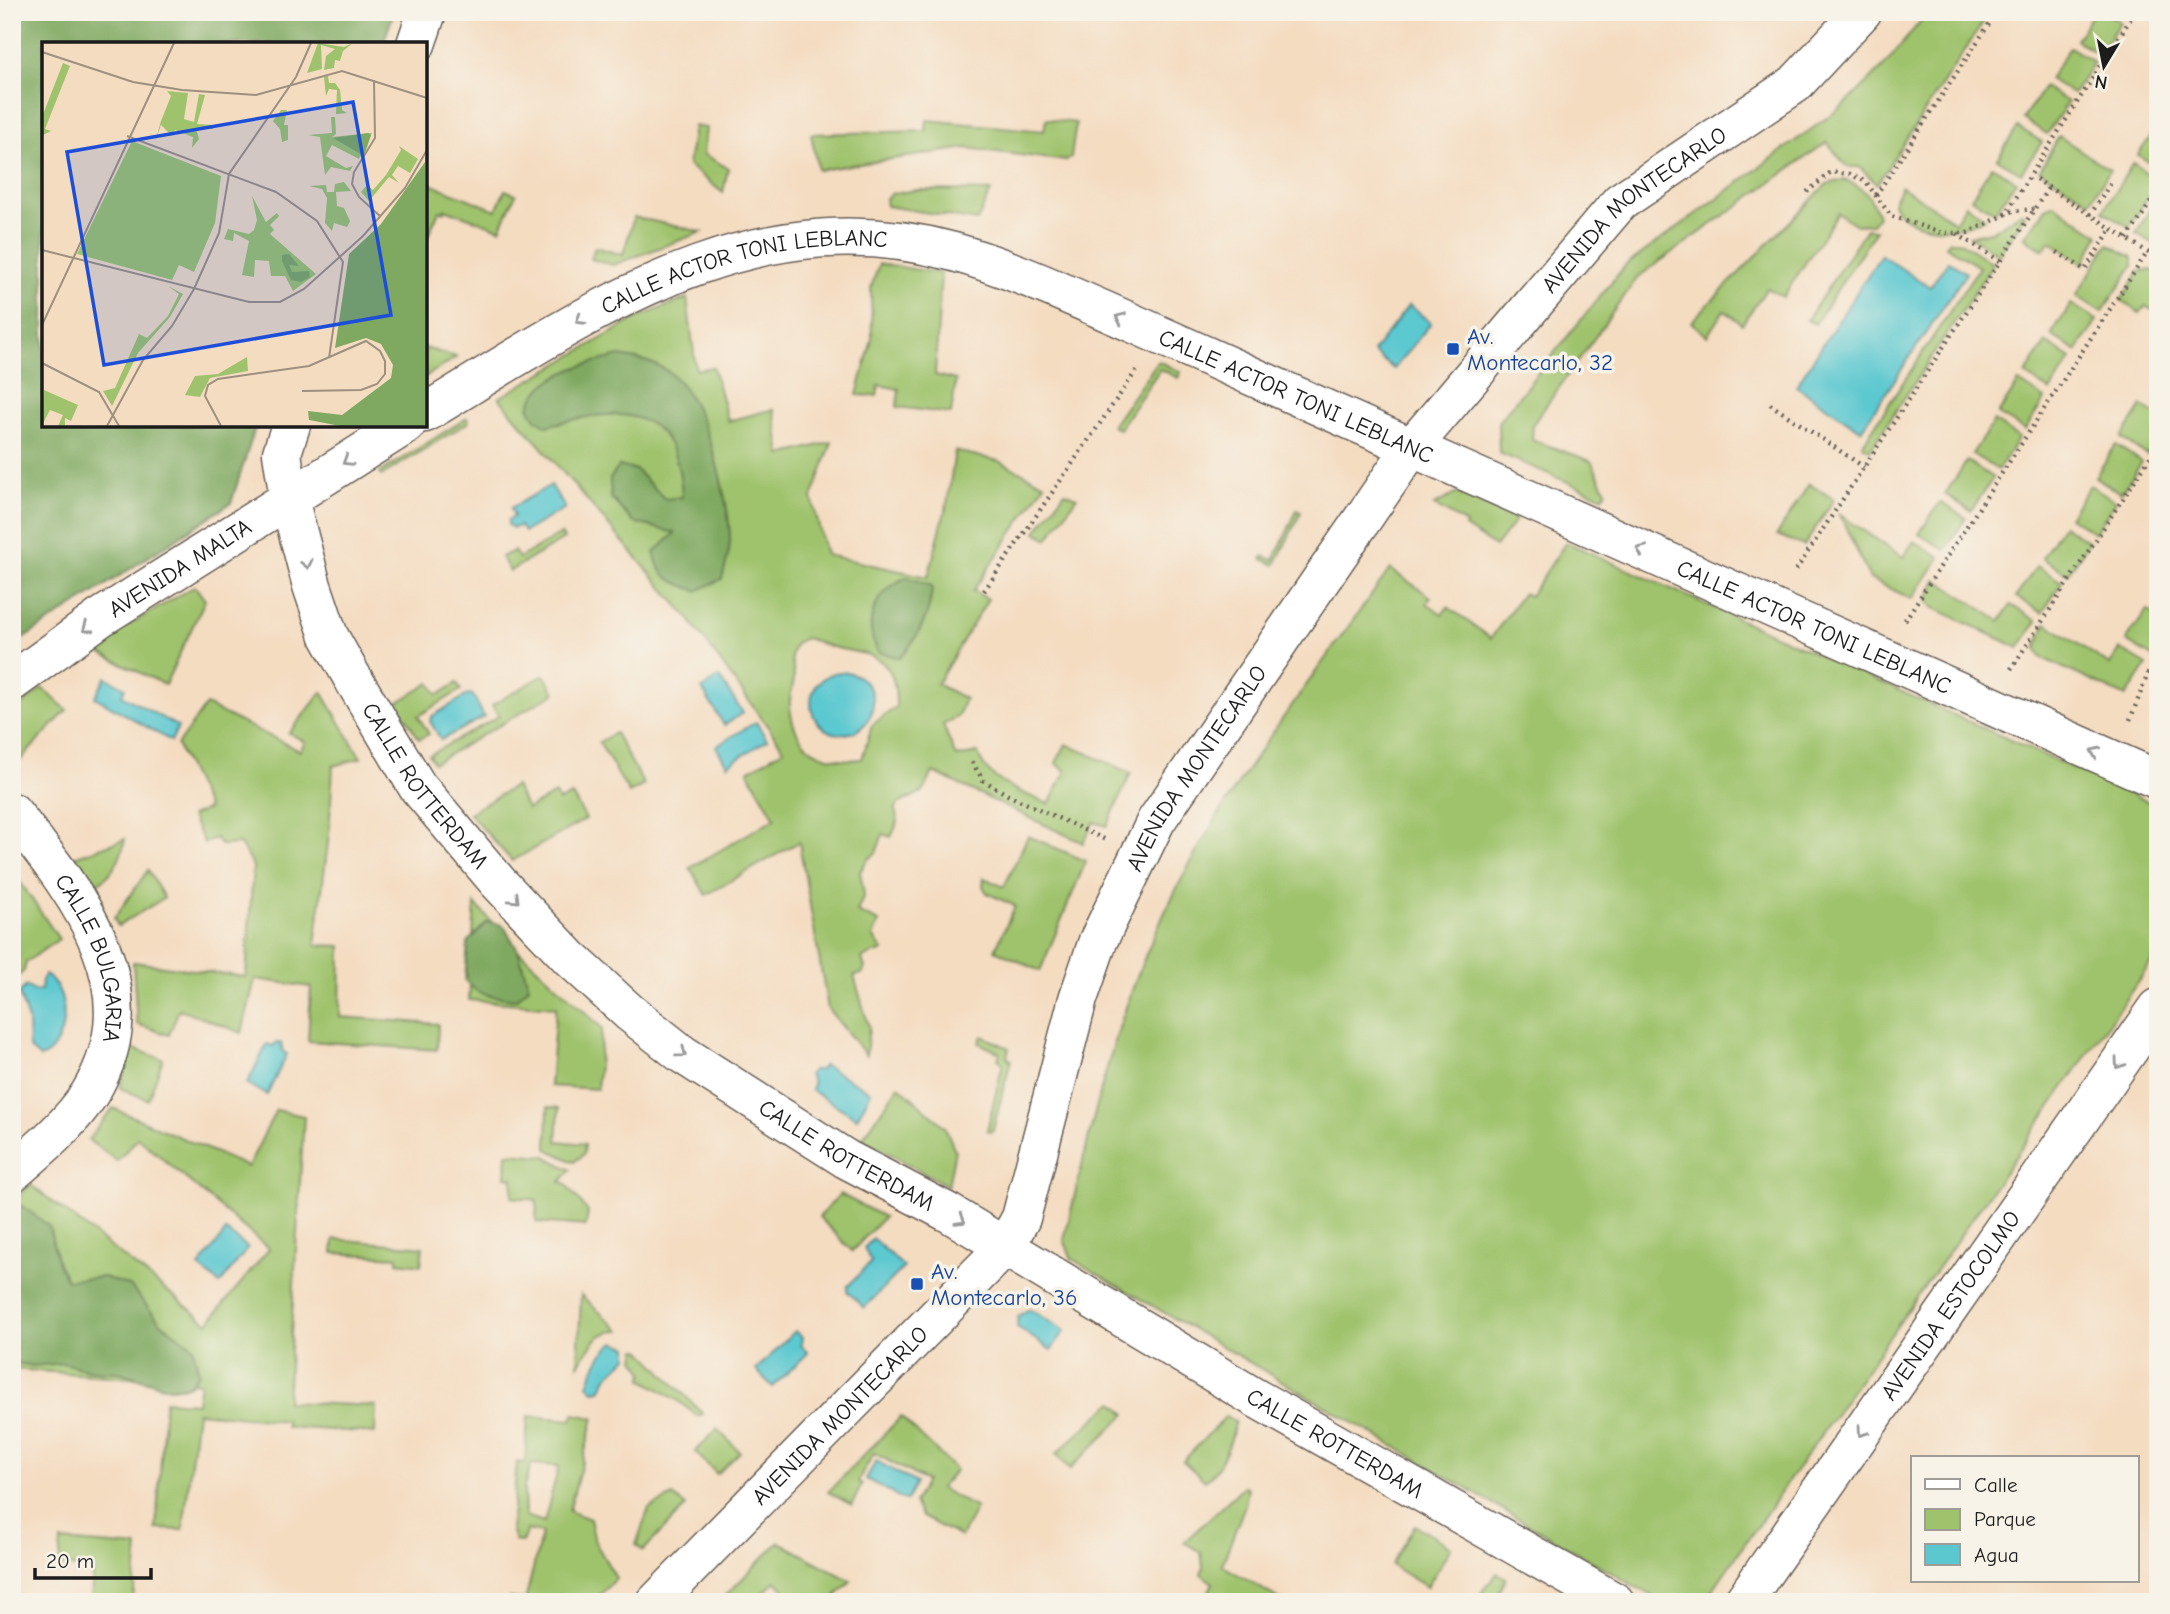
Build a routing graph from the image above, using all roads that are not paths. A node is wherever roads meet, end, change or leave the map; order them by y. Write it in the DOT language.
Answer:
graph roads {
  1 [pos="427,12"];
  2 [pos="1862,12"];
  3 [pos="417,42"];
  4 [pos="427,412"];
  5 [pos="290,427"];
  6 [pos="403,427"];
  7 [pos="1412,447"];
  8 [pos="289,499"];
  9 [pos="12,682"];
  10 [pos="2158,780"];
  11 [pos="12,812"];
  12 [pos="2158,1009"];
  13 [pos="12,1173"];
  14 [pos="1005,1247"];
  15 [pos="656,1602"];
  16 [pos="1615,1602"];
  17 [pos="1743,1602"];
  1 -- 3 [label="street"];
  2 -- 7 [label="street, AVENIDA MONTECARLO"];
  7 -- 4 [label="street, CALLE ACTOR TONI LEBLANC, one-way"];
  5 -- 8 [label="street"];
  6 -- 8 [label="street, one-way"];
  10 -- 7 [label="street, CALLE ACTOR TONI LEBLANC, one-way"];
  7 -- 14 [label="street, AVENIDA MONTECARLO"];
  8 -- 9 [label="street, AVENIDA MALTA, one-way"];
  8 -- 14 [label="street, CALLE ROTTERDAM, one-way"];
  11 -- 13 [label="street, CALLE BULGARIA"];
  12 -- 17 [label="street, AVENIDA ESTOCOLMO, one-way"];
  14 -- 15 [label="street, AVENIDA MONTECARLO"];
  14 -- 16 [label="street, CALLE ROTTERDAM"];
}
